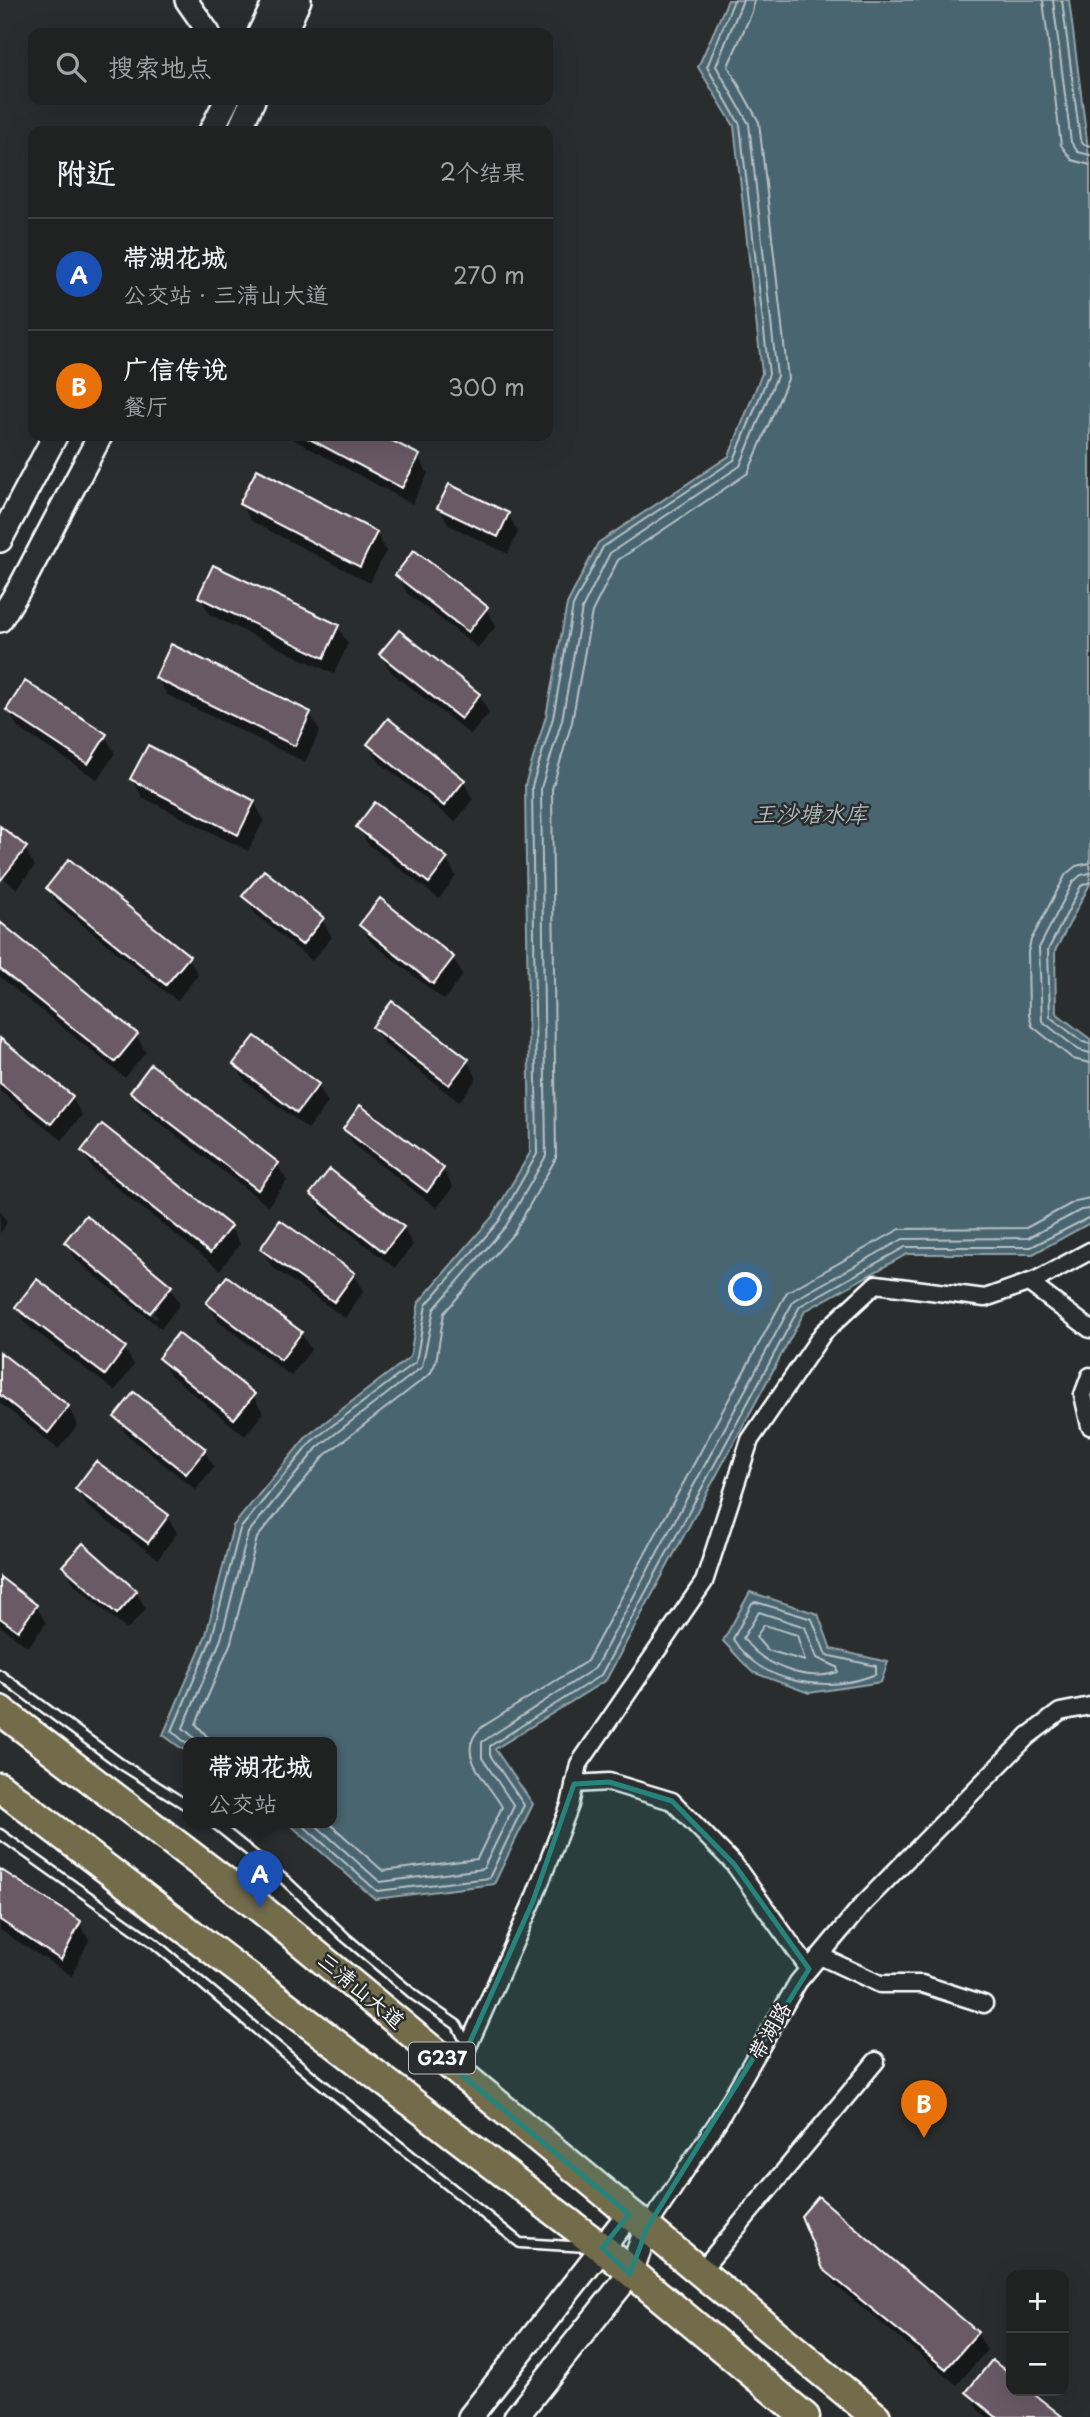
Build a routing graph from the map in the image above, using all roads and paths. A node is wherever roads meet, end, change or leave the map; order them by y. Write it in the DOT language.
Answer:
graph roads {
  1 [pos="186,0"];
  2 [pos="276,0"];
  3 [pos="299,0"];
  4 [pos="206,28"];
  5 [pos="262,28"];
  6 [pos="286,28"];
  7 [pos="224,105"];
  8 [pos="251,105"];
  9 [pos="214,126"];
  10 [pos="241,126"];
  11 [pos="52,441"];
  12 [pos="97,441"];
  13 [pos="0,540"];
  14 [pos="0,620"];
  15 [pos="1090,1251"];
  16 [pos="1029,1283"];
  17 [pos="1090,1329"];
  18 [pos="1090,1376"];
  19 [pos="1090,1426"];
  20 [pos="0,1675"];
  21 [pos="1090,1706"];
  22 [pos="0,1710"];
  23 [pos="574,1784"];
  24 [pos="0,1787"];
  25 [pos="183,1803"];
  26 [pos="220,1828"];
  27 [pos="0,1834"];
  28 [pos="820,1955"];
  29 [pos="809,1969"];
  30 [pos="984,2004"];
  31 [pos="462,2059"];
  32 [pos="876,2061"];
  33 [pos="638,2221"];
  34 [pos="602,2248"];
  35 [pos="700,2272"];
  36 [pos="630,2274"];
  37 [pos="470,2417"];
  38 [pos="516,2417"];
  39 [pos="805,2417"];
  40 [pos="876,2417"];
  1 -- 4 [label="street"];
  2 -- 5 [label="main road"];
  3 -- 6 [label="main road"];
  7 -- 9 [label="main road"];
  8 -- 10 [label="main road"];
  11 -- 13 [label="main road"];
  12 -- 14 [label="main road"];
  15 -- 16 [label="street"];
  16 -- 17 [label="street"];
  16 -- 23 [label="street"];
  18 -- 19 [label="street"];
  20 -- 25 [label="lane"];
  21 -- 28 [label="street, 带湖路"];
  22 -- 31 [label="highway, 三清山大道 / G237"];
  23 -- 29 [label="street"];
  23 -- 31 [label="street"];
  24 -- 34 [label="highway, G237"];
  26 -- 31 [label="lane"];
  27 -- 34 [label="lane"];
  28 -- 29 [label="street, 带湖路"];
  28 -- 30 [label="street"];
  29 -- 33 [label="street, 带湖路"];
  31 -- 33 [label="highway, 三清山大道 / G237"];
  32 -- 35 [label="street"];
  33 -- 34 [label="main road, 带湖路"];
  33 -- 35 [label="highway, 三清山大道 / G237"];
  33 -- 36 [label="main road, 带湖路"];
  34 -- 36 [label="highway, G237"];
  34 -- 37 [label="main road, 带湖路"];
  35 -- 40 [label="highway, 三清山大道 / G237"];
  36 -- 38 [label="main road, 带湖路"];
  36 -- 39 [label="highway, G237"];
}
